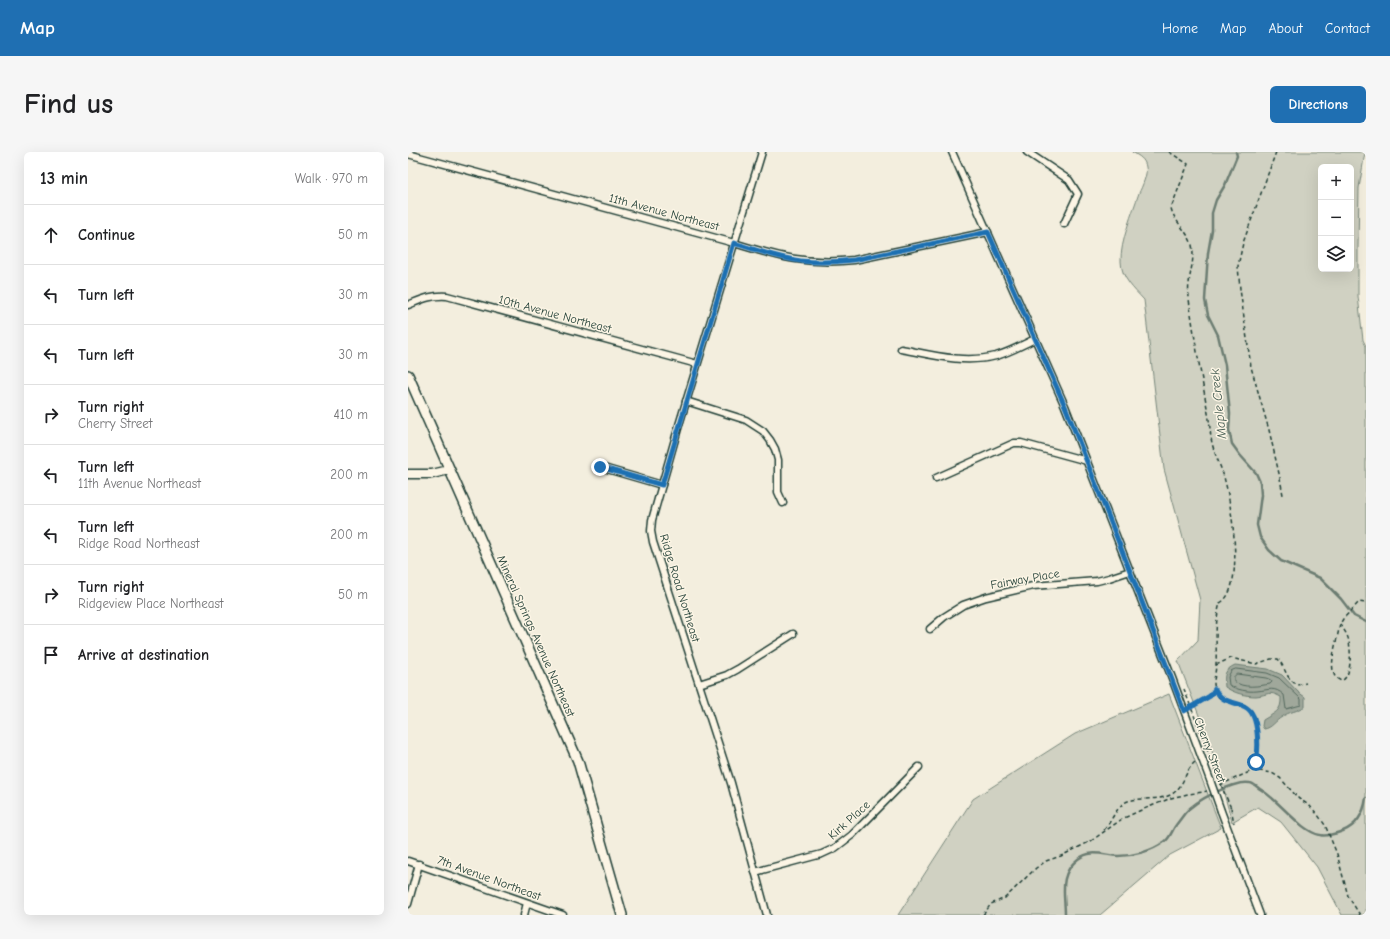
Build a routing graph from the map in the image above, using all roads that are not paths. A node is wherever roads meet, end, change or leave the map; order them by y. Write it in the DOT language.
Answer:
graph roads {
  1 [pos="762,152"];
  2 [pos="952,152"];
  3 [pos="1027,152"];
  4 [pos="408,154"];
  5 [pos="1064,224"];
  6 [pos="988,232"];
  7 [pos="734,243"];
  8 [pos="408,305"];
  9 [pos="1035,339"];
  10 [pos="901,349"];
  11 [pos="697,364"];
  12 [pos="408,375"];
  13 [pos="686,401"];
  14 [pos="1087,461"];
  15 [pos="600,467"];
  16 [pos="449,470"];
  17 [pos="408,474"];
  18 [pos="936,478"];
  19 [pos="662,485"];
  20 [pos="783,503"];
  21 [pos="1130,571"];
  22 [pos="930,628"];
  23 [pos="793,634"];
  24 [pos="699,684"];
  25 [pos="919,767"];
  26 [pos="408,862"];
  27 [pos="419,864"];
  28 [pos="755,872"];
  29 [pos="527,903"];
  30 [pos="408,904"];
  31 [pos="524,915"];
  32 [pos="564,915"];
  33 [pos="622,915"];
  34 [pos="767,915"];
  35 [pos="1260,915"];
  1 -- 7 [label="street, Ridge Road Northeast"];
  2 -- 6 [label="street, Cherry Street"];
  3 -- 5 [label="street"];
  4 -- 7 [label="street, 11th Avenue Northeast"];
  6 -- 7 [label="street, 11th Avenue Northeast"];
  6 -- 9 [label="street, Cherry Street"];
  7 -- 11 [label="street, Ridge Road Northeast"];
  8 -- 11 [label="street, 10th Avenue Northeast"];
  9 -- 10 [label="street"];
  9 -- 14 [label="street, Cherry Street"];
  11 -- 13 [label="street, Ridge Road Northeast"];
  12 -- 16 [label="main road, Mineral Springs Avenue Northeast"];
  13 -- 19 [label="street, Ridge Road Northeast"];
  13 -- 20 [label="street"];
  14 -- 18 [label="street"];
  14 -- 21 [label="street, Cherry Street"];
  15 -- 19 [label="street"];
  16 -- 17 [label="street"];
  16 -- 33 [label="main road, Mineral Springs Avenue Northeast"];
  19 -- 24 [label="street, Ridge Road Northeast"];
  21 -- 22 [label="street, Fairway Place"];
  21 -- 35 [label="street, Cherry Street, bridge"];
  23 -- 24 [label="street"];
  24 -- 28 [label="street, Ridge Road Northeast"];
  25 -- 28 [label="street, Kirk Place"];
  26 -- 27 [label="street, 7th Avenue Northeast"];
  27 -- 29 [label="street, 7th Avenue Northeast"];
  27 -- 30 [label="street"];
  28 -- 34 [label="street, Ridge Road Northeast"];
  29 -- 31 [label="street"];
  29 -- 32 [label="street, 7th Avenue Northeast"];
}
